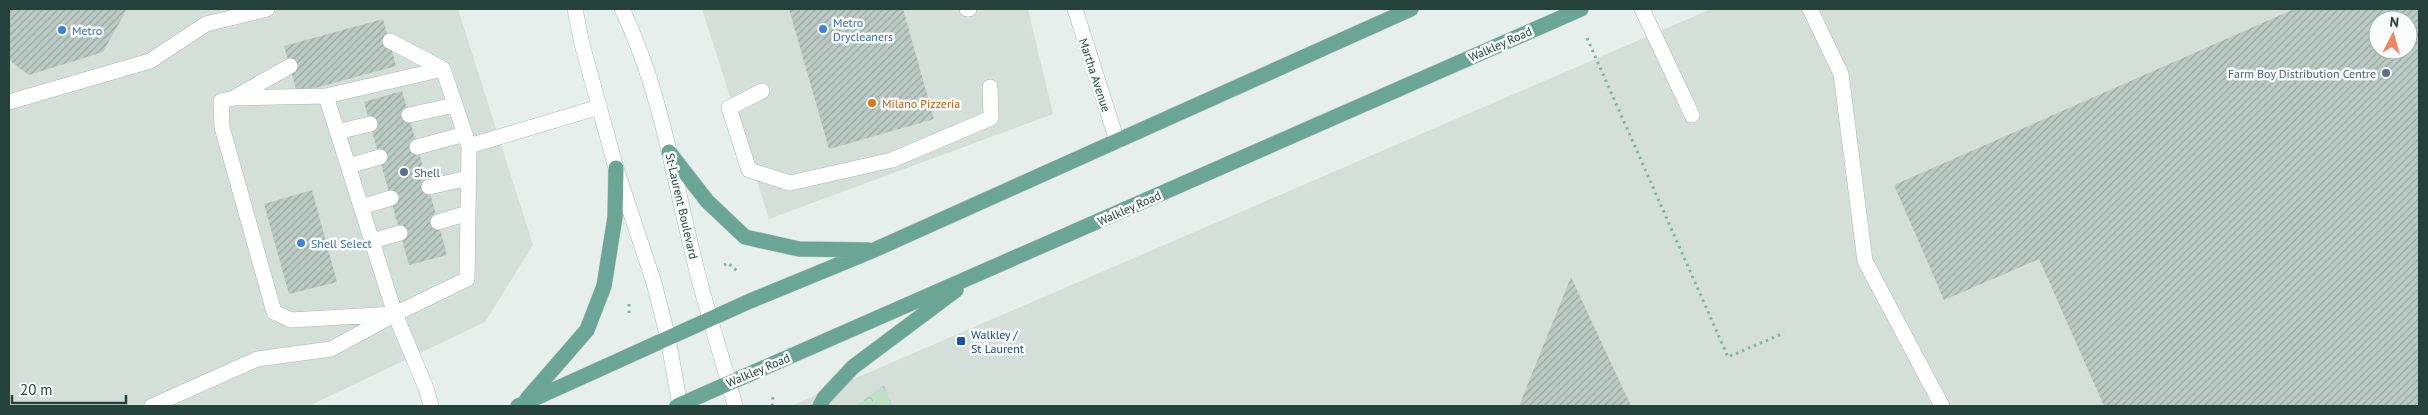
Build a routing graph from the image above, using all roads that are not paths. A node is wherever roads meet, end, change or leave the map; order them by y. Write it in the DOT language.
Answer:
graph roads {
  1 [pos="267,9"];
  2 [pos="575,9"];
  3 [pos="622,9"];
  4 [pos="1075,9"];
  5 [pos="1411,9"];
  6 [pos="1581,9"];
  7 [pos="1642,9"];
  8 [pos="1810,9"];
  9 [pos="390,42"];
  10 [pos="290,66"];
  11 [pos="443,69"];
  12 [pos="990,87"];
  13 [pos="762,91"];
  14 [pos="326,96"];
  15 [pos="234,98"];
  16 [pos="9,102"];
  17 [pos="454,105"];
  18 [pos="599,107"];
  19 [pos="409,115"];
  20 [pos="1692,115"];
  21 [pos="370,124"];
  22 [pos="338,132"];
  23 [pos="467,140"];
  24 [pos="1117,142"];
  25 [pos="417,147"];
  26 [pos="669,152"];
  27 [pos="380,157"];
  28 [pos="348,166"];
  29 [pos="616,168"];
  30 [pos="468,178"];
  31 [pos="429,187"];
  32 [pos="390,198"];
  33 [pos="361,207"];
  34 [pos="468,213"];
  35 [pos="438,222"];
  36 [pos="400,233"];
  37 [pos="372,241"];
  38 [pos="874,250"];
  39 [pos="978,274"];
  40 [pos="395,314"];
  41 [pos="710,319"];
  42 [pos="668,338"];
  43 [pos="729,383"];
  44 [pos="520,405"];
  45 [pos="152,406"];
  46 [pos="431,406"];
  47 [pos="679,406"];
  48 [pos="735,406"];
  49 [pos="820,406"];
  50 [pos="1942,406"];
  1 -- 16 [label="street"];
  2 -- 18 [label="street"];
  3 -- 26 [label="street, St-Laurent Boulevard"];
  4 -- 24 [label="street, Martha Avenue"];
  5 -- 24 [label="main road"];
  6 -- 39 [label="main road, Walkley Road"];
  7 -- 20 [label="street"];
  8 -- 50 [label="street"];
  9 -- 11 [label="street"];
  10 -- 15 [label="street"];
  11 -- 14 [label="street"];
  11 -- 17 [label="street"];
  12 -- 13 [label="street"];
  14 -- 15 [label="street"];
  14 -- 22 [label="street"];
  15 -- 40 [label="street"];
  17 -- 19 [label="street"];
  17 -- 23 [label="street"];
  18 -- 23 [label="street"];
  18 -- 29 [label="street"];
  21 -- 22 [label="street"];
  22 -- 28 [label="street"];
  23 -- 25 [label="street"];
  23 -- 30 [label="street"];
  24 -- 38 [label="main road"];
  26 -- 38 [label="main road"];
  26 -- 41 [label="street, St-Laurent Boulevard"];
  27 -- 28 [label="street"];
  28 -- 33 [label="street"];
  29 -- 42 [label="street"];
  29 -- 44 [label="main road"];
  30 -- 31 [label="street"];
  30 -- 34 [label="street"];
  32 -- 33 [label="street"];
  33 -- 37 [label="street"];
  34 -- 35 [label="street"];
  34 -- 40 [label="street"];
  36 -- 37 [label="street"];
  37 -- 40 [label="street"];
  38 -- 41 [label="main road"];
  39 -- 43 [label="main road, Walkley Road"];
  39 -- 49 [label="main road"];
  40 -- 45 [label="street"];
  40 -- 46 [label="street"];
  41 -- 42 [label="main road"];
  41 -- 43 [label="street, St-Laurent Boulevard"];
  42 -- 44 [label="main road"];
  42 -- 47 [label="street"];
  43 -- 47 [label="main road, Walkley Road"];
  43 -- 48 [label="street, St-Laurent Boulevard"];
}
